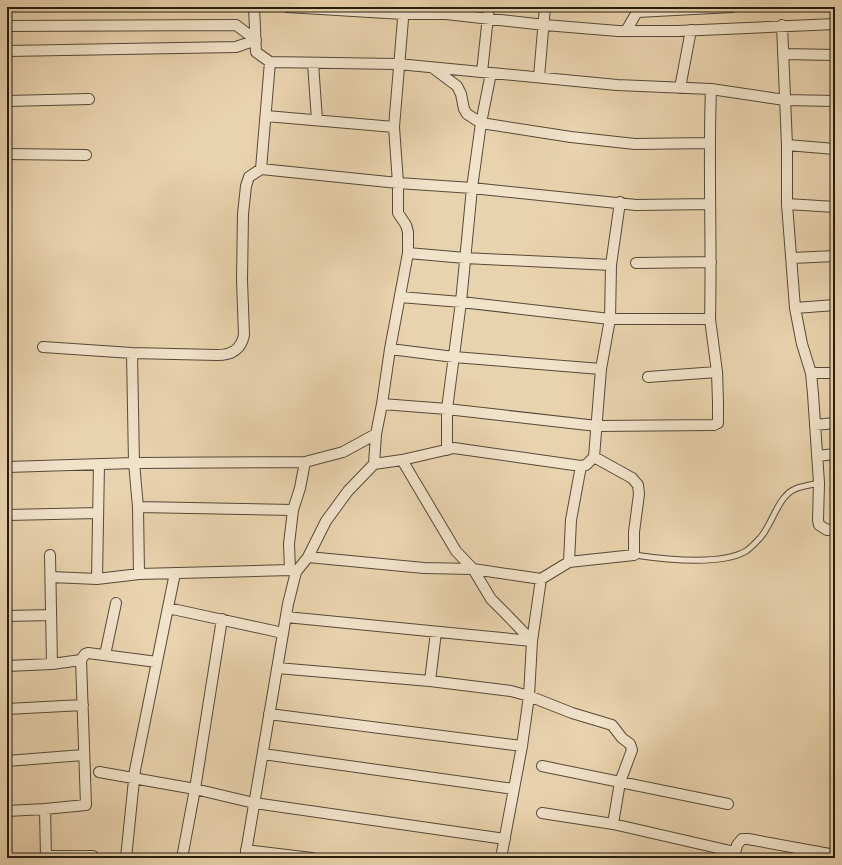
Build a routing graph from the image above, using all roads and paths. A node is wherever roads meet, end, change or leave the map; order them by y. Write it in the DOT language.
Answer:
graph roads {
  1 [pos="254,7"];
  2 [pos="287,7"];
  3 [pos="489,7"];
  4 [pos="546,7"];
  5 [pos="732,7"];
  6 [pos="334,9"];
  7 [pos="403,10"];
  8 [pos="488,18"];
  9 [pos="835,24"];
  10 [pos="545,25"];
  11 [pos="782,25"];
  12 [pos="7,26"];
  13 [pos="692,30"];
  14 [pos="626,31"];
  15 [pos="256,40"];
  16 [pos="7,51"];
  17 [pos="783,54"];
  18 [pos="835,55"];
  19 [pos="270,62"];
  20 [pos="313,63"];
  21 [pos="398,64"];
  22 [pos="432,68"];
  23 [pos="487,73"];
  24 [pos="540,78"];
  25 [pos="680,88"];
  26 [pos="711,89"];
  27 [pos="89,99"];
  28 [pos="784,100"];
  29 [pos="7,101"];
  30 [pos="835,101"];
  31 [pos="266,116"];
  32 [pos="317,120"];
  33 [pos="481,123"];
  34 [pos="394,127"];
  35 [pos="709,143"];
  36 [pos="787,145"];
  37 [pos="835,149"];
  38 [pos="7,154"];
  39 [pos="86,155"];
  40 [pos="261,169"];
  41 [pos="398,183"];
  42 [pos="472,188"];
  43 [pos="620,202"];
  44 [pos="710,204"];
  45 [pos="787,204"];
  46 [pos="835,207"];
  47 [pos="408,253"];
  48 [pos="835,256"];
  49 [pos="466,258"];
  50 [pos="792,258"];
  51 [pos="711,262"];
  52 [pos="636,263"];
  53 [pos="610,265"];
  54 [pos="400,297"];
  55 [pos="461,302"];
  56 [pos="835,305"];
  57 [pos="795,308"];
  58 [pos="610,319"];
  59 [pos="710,319"];
  60 [pos="43,347"];
  61 [pos="390,350"];
  62 [pos="132,352"];
  63 [pos="454,357"];
  64 [pos="601,369"];
  65 [pos="717,372"];
  66 [pos="811,373"];
  67 [pos="835,373"];
  68 [pos="648,377"];
  69 [pos="382,404"];
  70 [pos="447,409"];
  71 [pos="835,423"];
  72 [pos="815,425"];
  73 [pos="598,426"];
  74 [pos="376,434"];
  75 [pos="447,450"];
  76 [pos="835,454"];
  77 [pos="817,456"];
  78 [pos="594,457"];
  79 [pos="402,460"];
  80 [pos="304,462"];
  81 [pos="134,463"];
  82 [pos="99,464"];
  83 [pos="374,464"];
  84 [pos="581,466"];
  85 [pos="7,467"];
  86 [pos="818,483"];
  87 [pos="138,507"];
  88 [pos="293,510"];
  89 [pos="98,513"];
  90 [pos="7,515"];
  91 [pos="835,529"];
  92 [pos="50,555"];
  93 [pos="634,555"];
  94 [pos="308,557"];
  95 [pos="569,562"];
  96 [pos="473,569"];
  97 [pos="293,571"];
  98 [pos="175,572"];
  99 [pos="139,574"];
  100 [pos="51,577"];
  101 [pos="97,579"];
  102 [pos="541,579"];
  103 [pos="116,603"];
  104 [pos="168,608"];
  105 [pos="52,615"];
  106 [pos="7,616"];
  107 [pos="286,618"];
  108 [pos="222,619"];
  109 [pos="436,632"];
  110 [pos="283,633"];
  111 [pos="532,641"];
  112 [pos="105,655"];
  113 [pos="81,660"];
  114 [pos="157,662"];
  115 [pos="52,664"];
  116 [pos="7,666"];
  117 [pos="277,668"];
  118 [pos="430,681"];
  119 [pos="529,696"];
  120 [pos="83,705"];
  121 [pos="7,709"];
  122 [pos="269,714"];
  123 [pos="522,746"];
  124 [pos="263,754"];
  125 [pos="83,755"];
  126 [pos="7,761"];
  127 [pos="542,766"];
  128 [pos="99,772"];
  129 [pos="134,778"];
  130 [pos="620,782"];
  131 [pos="195,789"];
  132 [pos="514,789"];
  133 [pos="254,804"];
  134 [pos="728,804"];
  135 [pos="45,809"];
  136 [pos="7,811"];
  137 [pos="542,813"];
  138 [pos="613,824"];
  139 [pos="505,839"];
  140 [pos="246,854"];
  141 [pos="835,854"];
  142 [pos="735,855"];
  143 [pos="93,856"];
  144 [pos="46,857"];
  145 [pos="126,858"];
  146 [pos="182,858"];
  147 [pos="312,858"];
  148 [pos="501,858"];
  1 -- 15 [label="street"];
  2 -- 6 [label="street"];
  3 -- 8 [label="street"];
  4 -- 10 [label="street"];
  5 -- 14 [label="street"];
  6 -- 7 [label="street"];
  7 -- 8 [label="street"];
  7 -- 21 [label="street"];
  8 -- 10 [label="street"];
  8 -- 23 [label="street"];
  9 -- 11 [label="street"];
  10 -- 14 [label="street"];
  10 -- 24 [label="street"];
  11 -- 13 [label="street"];
  11 -- 17 [label="street"];
  12 -- 15 [label="street"];
  13 -- 14 [label="street"];
  13 -- 25 [label="street"];
  15 -- 16 [label="street"];
  15 -- 19 [label="street"];
  17 -- 18 [label="street"];
  17 -- 28 [label="street"];
  19 -- 20 [label="street"];
  19 -- 31 [label="street"];
  20 -- 21 [label="street"];
  20 -- 32 [label="street"];
  21 -- 22 [label="street"];
  21 -- 34 [label="street"];
  22 -- 23 [label="street"];
  22 -- 33 [label="street"];
  23 -- 24 [label="street"];
  23 -- 33 [label="street"];
  24 -- 25 [label="street"];
  25 -- 26 [label="street"];
  26 -- 28 [label="street"];
  26 -- 35 [label="street"];
  27 -- 29 [label="street"];
  28 -- 30 [label="street"];
  28 -- 36 [label="street"];
  31 -- 32 [label="street"];
  31 -- 40 [label="street"];
  32 -- 34 [label="street"];
  33 -- 35 [label="street"];
  33 -- 42 [label="street"];
  34 -- 41 [label="street"];
  35 -- 44 [label="street"];
  36 -- 37 [label="street"];
  36 -- 45 [label="street"];
  38 -- 39 [label="street"];
  40 -- 41 [label="street"];
  40 -- 62 [label="street"];
  41 -- 42 [label="street"];
  41 -- 47 [label="street"];
  42 -- 43 [label="street"];
  42 -- 49 [label="street"];
  43 -- 44 [label="street"];
  43 -- 53 [label="street"];
  44 -- 51 [label="street"];
  45 -- 46 [label="street"];
  45 -- 50 [label="street"];
  47 -- 49 [label="street"];
  47 -- 54 [label="street"];
  48 -- 50 [label="street"];
  49 -- 53 [label="street"];
  49 -- 55 [label="street"];
  50 -- 57 [label="street"];
  51 -- 52 [label="street"];
  51 -- 59 [label="street"];
  53 -- 58 [label="street"];
  54 -- 55 [label="street"];
  54 -- 61 [label="street"];
  55 -- 58 [label="street"];
  55 -- 63 [label="street"];
  56 -- 57 [label="street"];
  57 -- 66 [label="street"];
  58 -- 59 [label="street"];
  58 -- 64 [label="street"];
  59 -- 65 [label="street"];
  60 -- 62 [label="street"];
  61 -- 63 [label="street"];
  61 -- 69 [label="street"];
  62 -- 81 [label="street"];
  63 -- 64 [label="street"];
  63 -- 70 [label="street"];
  64 -- 73 [label="street"];
  65 -- 68 [label="street"];
  65 -- 73 [label="street"];
  66 -- 67 [label="street"];
  66 -- 72 [label="street"];
  69 -- 70 [label="street"];
  69 -- 74 [label="street"];
  70 -- 73 [label="street"];
  70 -- 75 [label="street"];
  71 -- 72 [label="street"];
  72 -- 77 [label="street"];
  73 -- 78 [label="street"];
  74 -- 80 [label="street"];
  74 -- 83 [label="street"];
  75 -- 79 [label="street"];
  75 -- 84 [label="street"];
  76 -- 77 [label="street"];
  77 -- 86 [label="street"];
  78 -- 84 [label="street"];
  78 -- 93 [label="street"];
  79 -- 83 [label="street"];
  79 -- 96 [label="street"];
  80 -- 81 [label="street"];
  80 -- 88 [label="street"];
  81 -- 82 [label="street"];
  81 -- 87 [label="street"];
  82 -- 85 [label="street"];
  82 -- 89 [label="street"];
  83 -- 94 [label="street"];
  84 -- 95 [label="street"];
  86 -- 91 [label="street"];
  86 -- 93 [label="lane"];
  87 -- 88 [label="street"];
  87 -- 99 [label="street"];
  88 -- 97 [label="street"];
  89 -- 90 [label="street"];
  89 -- 101 [label="street"];
  92 -- 100 [label="street"];
  93 -- 95 [label="street"];
  94 -- 96 [label="street"];
  94 -- 97 [label="street"];
  95 -- 102 [label="street"];
  96 -- 102 [label="street"];
  96 -- 111 [label="street"];
  97 -- 98 [label="street"];
  97 -- 107 [label="street"];
  98 -- 99 [label="street"];
  98 -- 104 [label="street"];
  99 -- 101 [label="street"];
  100 -- 101 [label="street"];
  100 -- 105 [label="street"];
  102 -- 111 [label="street"];
  103 -- 112 [label="street"];
  104 -- 108 [label="street"];
  104 -- 114 [label="street"];
  105 -- 106 [label="street"];
  105 -- 115 [label="street"];
  107 -- 109 [label="street"];
  107 -- 110 [label="street"];
  108 -- 110 [label="street"];
  108 -- 131 [label="street"];
  109 -- 111 [label="street"];
  109 -- 118 [label="street"];
  110 -- 117 [label="street"];
  111 -- 119 [label="street"];
  112 -- 113 [label="street"];
  112 -- 114 [label="street"];
  113 -- 115 [label="street"];
  113 -- 120 [label="street"];
  114 -- 129 [label="street"];
  115 -- 116 [label="street"];
  117 -- 118 [label="street"];
  117 -- 122 [label="street"];
  118 -- 119 [label="street"];
  119 -- 123 [label="street"];
  119 -- 130 [label="street"];
  120 -- 121 [label="street"];
  120 -- 125 [label="street"];
  122 -- 123 [label="street"];
  122 -- 124 [label="street"];
  123 -- 132 [label="street"];
  124 -- 132 [label="street"];
  124 -- 133 [label="street"];
  125 -- 126 [label="street"];
  125 -- 135 [label="street"];
  127 -- 130 [label="street"];
  128 -- 129 [label="street"];
  129 -- 131 [label="street"];
  129 -- 145 [label="street"];
  130 -- 134 [label="street"];
  130 -- 138 [label="street"];
  131 -- 133 [label="street"];
  131 -- 146 [label="street"];
  132 -- 139 [label="street"];
  133 -- 139 [label="street"];
  133 -- 140 [label="street"];
  135 -- 136 [label="street"];
  135 -- 144 [label="street"];
  137 -- 138 [label="street"];
  138 -- 142 [label="street"];
  139 -- 148 [label="street"];
  140 -- 147 [label="street"];
  141 -- 142 [label="street"];
  143 -- 144 [label="street"];
}
